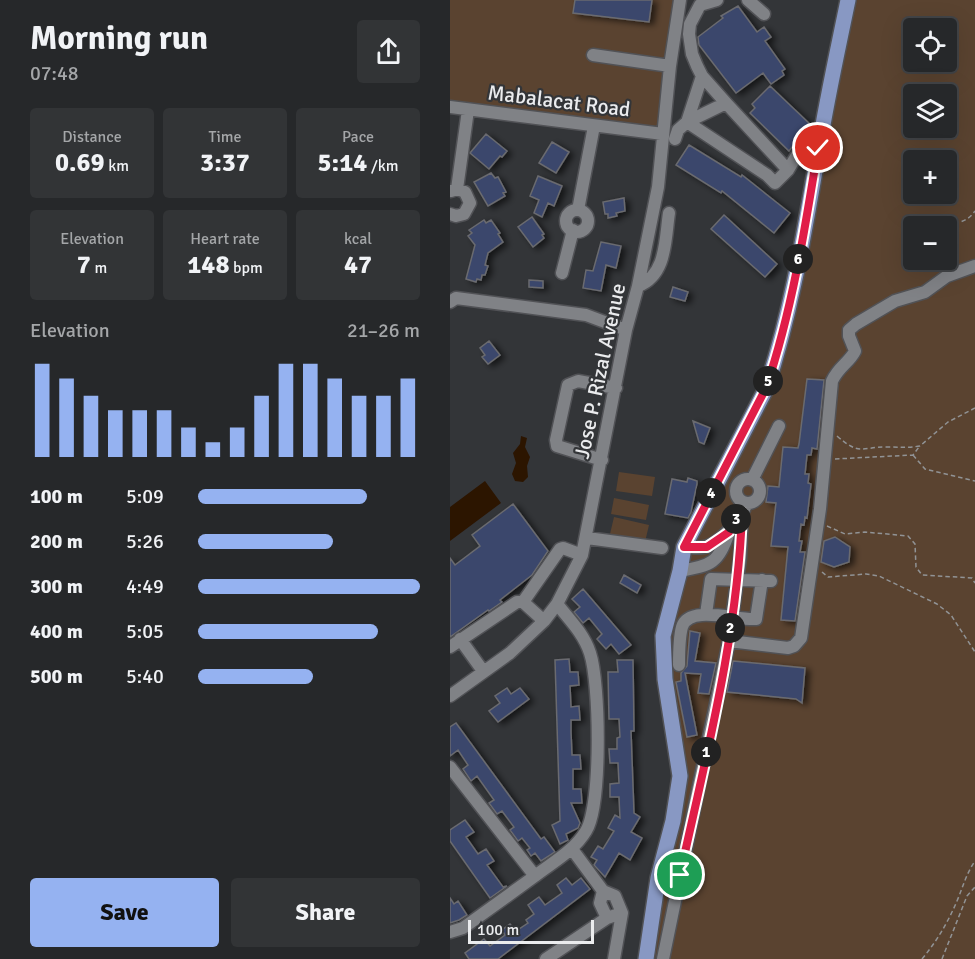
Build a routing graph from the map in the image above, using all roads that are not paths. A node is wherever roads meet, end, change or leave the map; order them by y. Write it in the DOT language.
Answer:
graph roads {
  1 [pos="680,0"];
  2 [pos="717,0"];
  3 [pos="748,0"];
  4 [pos="848,0"];
  5 [pos="702,2"];
  6 [pos="764,14"];
  7 [pos="593,55"];
  8 [pos="670,66"];
  9 [pos="702,76"];
  10 [pos="726,103"];
  11 [pos="450,107"];
  12 [pos="468,110"];
  13 [pos="687,122"];
  14 [pos="594,126"];
  15 [pos="669,137"];
  16 [pos="803,144"];
  17 [pos="788,170"];
  18 [pos="454,190"];
  19 [pos="669,213"];
  20 [pos="450,214"];
  21 [pos="975,266"];
  22 [pos="562,273"];
  23 [pos="638,286"];
  24 [pos="450,302"];
  25 [pos="626,330"];
  26 [pos="616,388"];
  27 [pos="778,426"];
  28 [pos="602,460"];
  29 [pos="752,480"];
  30 [pos="744,508"];
  31 [pos="729,532"];
  32 [pos="587,538"];
  33 [pos="684,547"];
  34 [pos="662,548"];
  35 [pos="582,555"];
  36 [pos="680,571"];
  37 [pos="737,578"];
  38 [pos="523,602"];
  39 [pos="557,604"];
  40 [pos="706,614"];
  41 [pos="731,618"];
  42 [pos="544,621"];
  43 [pos="729,641"];
  44 [pos="455,643"];
  45 [pos="679,664"];
  46 [pos="483,671"];
  47 [pos="450,696"];
  48 [pos="450,767"];
  49 [pos="572,849"];
  50 [pos="535,876"];
  51 [pos="603,891"];
  52 [pos="622,913"];
  53 [pos="607,918"];
  54 [pos="450,932"];
  55 [pos="546,959"];
  56 [pos="614,959"];
  57 [pos="646,959"];
  58 [pos="663,959"];
  1 -- 5 [label="street"];
  1 -- 8 [label="street, Jose P. Rizal Avenue"];
  2 -- 5 [label="street"];
  3 -- 6 [label="street"];
  4 -- 33 [label="main road"];
  5 -- 9 [label="street"];
  7 -- 8 [label="street"];
  8 -- 15 [label="street, Jose P. Rizal Avenue"];
  9 -- 10 [label="street"];
  9 -- 13 [label="street"];
  10 -- 13 [label="street"];
  10 -- 17 [label="street"];
  11 -- 12 [label="street, Mabalacat Road"];
  12 -- 14 [label="street, Mabalacat Road"];
  12 -- 18 [label="street"];
  13 -- 15 [label="street"];
  13 -- 17 [label="street"];
  14 -- 15 [label="street, Mabalacat Road"];
  14 -- 22 [label="street"];
  15 -- 23 [label="street, Jose P. Rizal Avenue"];
  16 -- 17 [label="street"];
  18 -- 20 [label="street"];
  19 -- 23 [label="street"];
  21 -- 43 [label="street"];
  23 -- 25 [label="street, Jose P. Rizal Avenue"];
  24 -- 25 [label="street"];
  25 -- 26 [label="street, Jose P. Rizal Avenue"];
  26 -- 28 [label="street, Jose P. Rizal Avenue"];
  26 -- 28 [label="street"];
  27 -- 29 [label="street"];
  28 -- 32 [label="street, Jose P. Rizal Avenue"];
  29 -- 30 [label="street"];
  29 -- 30 [label="street"];
  30 -- 31 [label="street"];
  30 -- 37 [label="street"];
  31 -- 33 [label="street"];
  31 -- 36 [label="street"];
  32 -- 34 [label="street"];
  32 -- 35 [label="street, Jose P. Rizal Avenue"];
  33 -- 36 [label="main road"];
  35 -- 38 [label="street"];
  35 -- 39 [label="street, Jose P. Rizal Avenue"];
  36 -- 57 [label="main road"];
  37 -- 40 [label="street"];
  37 -- 41 [label="street"];
  37 -- 41 [label="street"];
  38 -- 42 [label="street"];
  38 -- 44 [label="street"];
  39 -- 42 [label="street, Jose P. Rizal Avenue"];
  39 -- 49 [label="street"];
  40 -- 41 [label="street"];
  40 -- 45 [label="street"];
  41 -- 43 [label="street"];
  42 -- 46 [label="street, Jose P. Rizal Avenue"];
  43 -- 58 [label="street"];
  44 -- 46 [label="street"];
  46 -- 47 [label="street, Jose P. Rizal Avenue"];
  48 -- 50 [label="street"];
  49 -- 50 [label="street"];
  49 -- 51 [label="street"];
  50 -- 54 [label="street"];
  51 -- 52 [label="street"];
  51 -- 53 [label="street"];
  52 -- 53 [label="street"];
  52 -- 56 [label="street"];
  53 -- 55 [label="street"];
}
